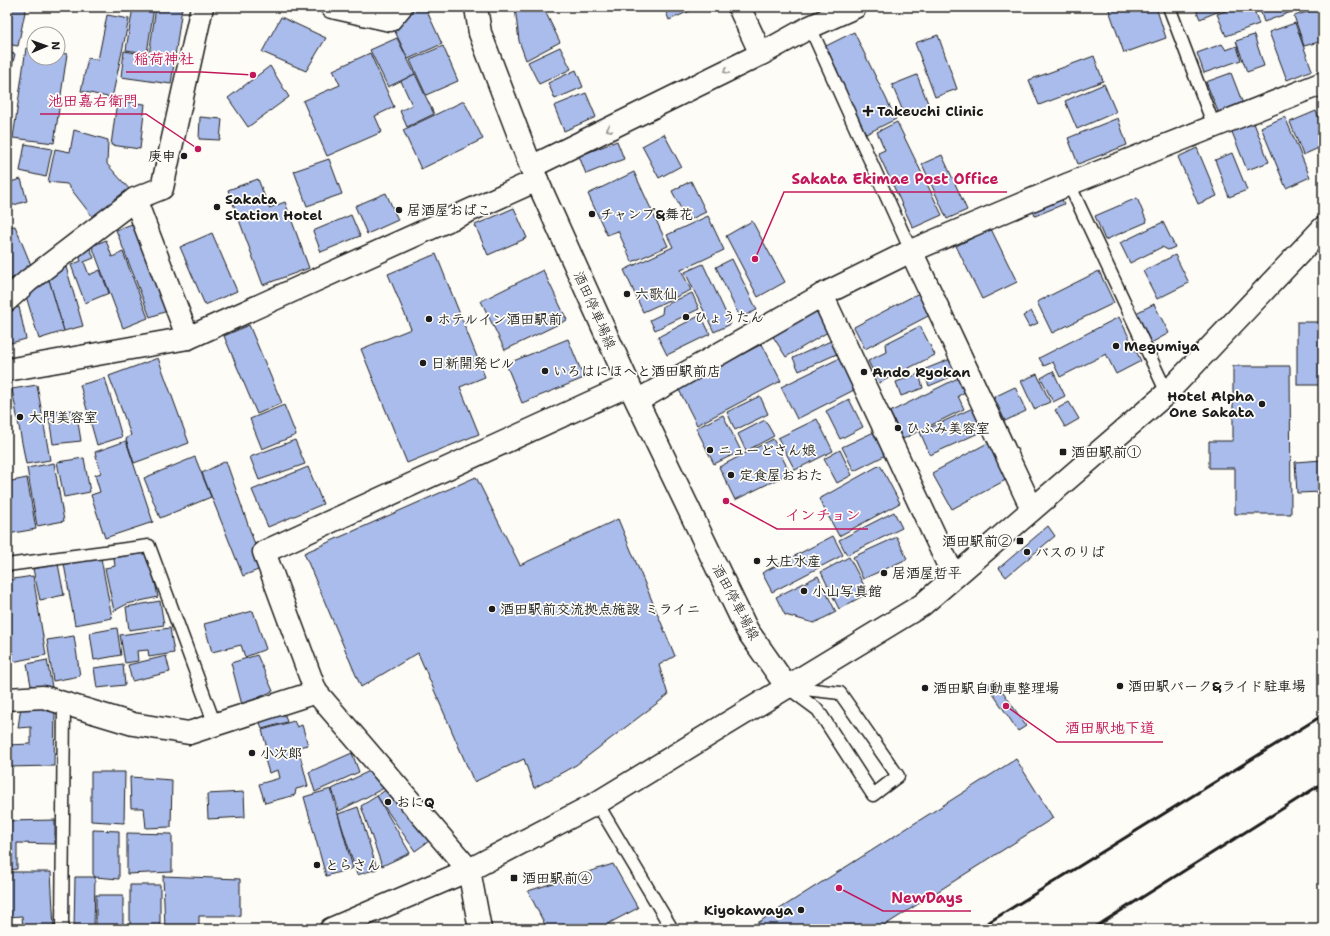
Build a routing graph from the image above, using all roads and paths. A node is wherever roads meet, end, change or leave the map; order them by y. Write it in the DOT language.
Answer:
graph roads {
  1 [pos="202,7"];
  2 [pos="332,7"];
  3 [pos="401,7"];
  4 [pos="476,7"];
  5 [pos="739,7"];
  6 [pos="855,7"];
  7 [pos="1169,7"];
  8 [pos="810,28"];
  9 [pos="761,54"];
  10 [pos="1323,83"];
  11 [pos="1214,126"];
  12 [pos="534,174"];
  13 [pos="1069,184"];
  14 [pos="135,199"];
  15 [pos="1320,240"];
  16 [pos="911,251"];
  17 [pos="822,295"];
  18 [pos="7,300"];
  19 [pos="188,338"];
  20 [pos="7,370"];
  21 [pos="633,393"];
  22 [pos="1167,393"];
  23 [pos="1032,509"];
  24 [pos="7,565"];
  25 [pos="954,577"];
  26 [pos="787,687"];
  27 [pos="316,692"];
  28 [pos="7,699"];
  29 [pos="64,704"];
  30 [pos="215,724"];
  31 [pos="597,803"];
  32 [pos="469,870"];
  33 [pos="62,929"];
  34 [pos="331,929"];
  35 [pos="480,929"];
  36 [pos="672,929"];
  1 -- 14 [label="street"];
  2 -- 3 [label="street"];
  4 -- 12 [label="street, 酒田停車場線"];
  5 -- 9 [label="street"];
  6 -- 8 [label="street"];
  7 -- 11 [label="lane"];
  8 -- 9 [label="street"];
  8 -- 16 [label="lane"];
  9 -- 12 [label="street, one-way"];
  10 -- 11 [label="street"];
  11 -- 13 [label="street"];
  12 -- 19 [label="street"];
  12 -- 21 [label="street, 酒田停車場線"];
  13 -- 16 [label="street"];
  13 -- 22 [label="lane"];
  14 -- 18 [label="street"];
  14 -- 19 [label="street"];
  15 -- 22 [label="street"];
  16 -- 17 [label="street"];
  16 -- 23 [label="street"];
  17 -- 21 [label="street"];
  17 -- 25 [label="street"];
  19 -- 20 [label="street"];
  21 -- 26 [label="street, 酒田停車場線"];
  21 -- 27 [label="street"];
  22 -- 23 [label="street"];
  23 -- 25 [label="street"];
  24 -- 30 [label="lane"];
  25 -- 26 [label="street"];
  26 -- 26 [label="lane"];
  26 -- 31 [label="street"];
  27 -- 30 [label="street"];
  27 -- 32 [label="street"];
  28 -- 29 [label="street"];
  29 -- 30 [label="street"];
  29 -- 33 [label="lane"];
  31 -- 32 [label="street"];
  31 -- 36 [label="lane"];
  32 -- 34 [label="street"];
  32 -- 35 [label="street"];
}
